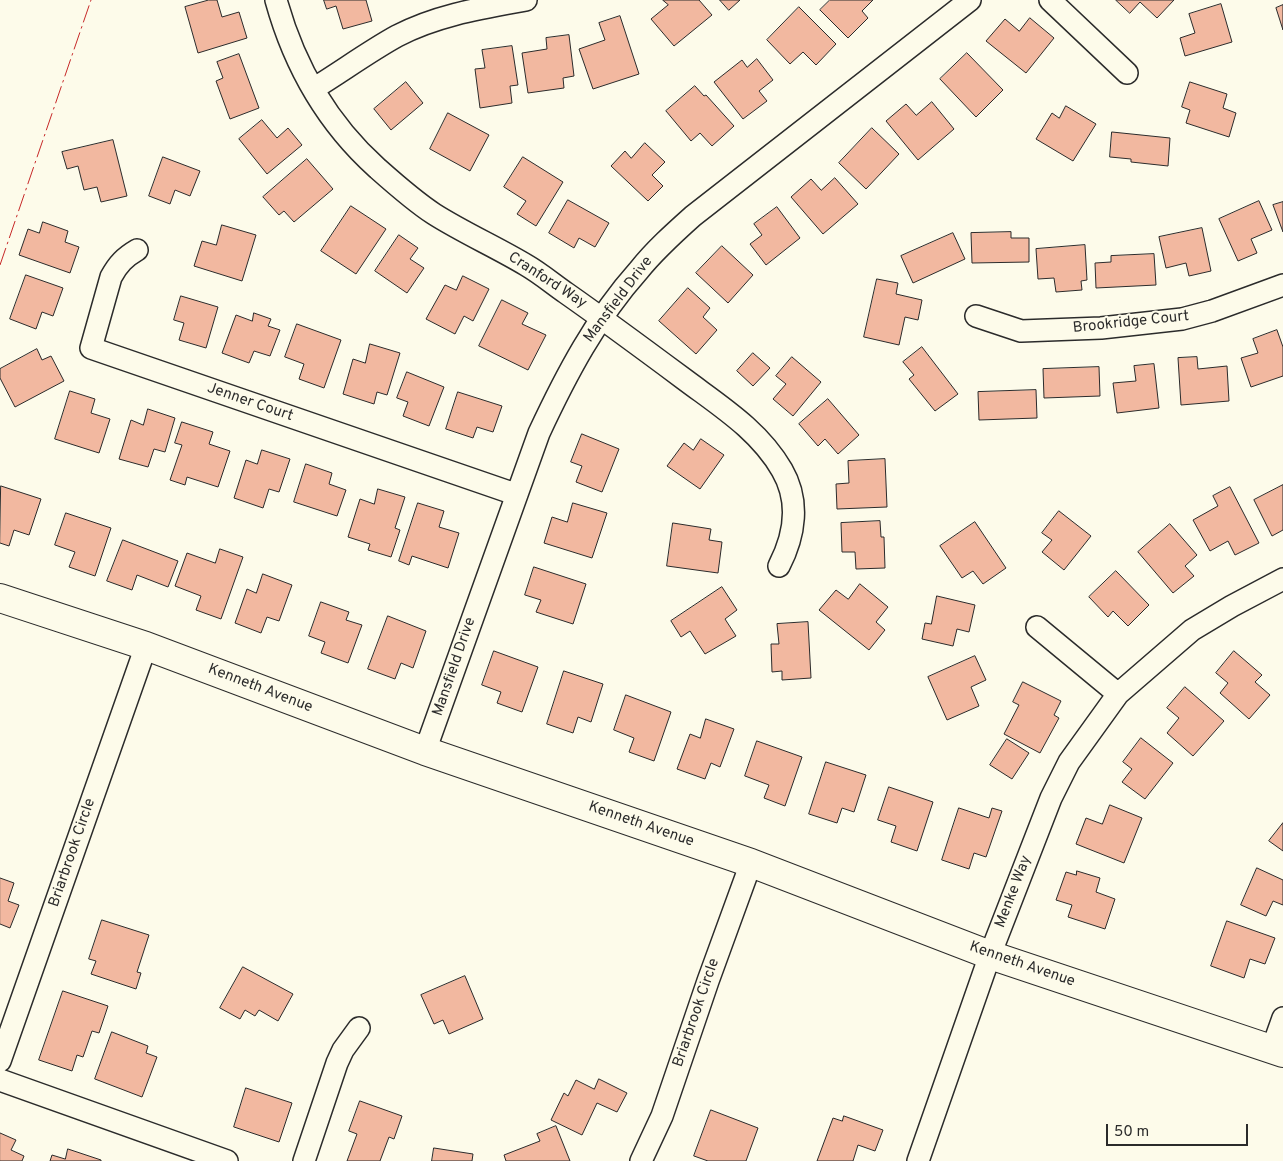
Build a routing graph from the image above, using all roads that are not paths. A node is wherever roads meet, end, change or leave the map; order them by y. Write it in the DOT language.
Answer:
graph roads {
  1 [pos="276,0"];
  2 [pos="526,0"];
  3 [pos="970,0"];
  4 [pos="1050,0"];
  5 [pos="1127,73"];
  6 [pos="313,89"];
  7 [pos="137,250"];
  8 [pos="1283,284"];
  9 [pos="976,316"];
  10 [pos="602,317"];
  11 [pos="515,494"];
  12 [pos="779,566"];
  13 [pos="1283,579"];
  14 [pos="0,598"];
  15 [pos="1037,627"];
  16 [pos="146,646"];
  17 [pos="1118,694"];
  18 [pos="425,751"];
  19 [pos="751,863"];
  20 [pos="990,955"];
  21 [pos="1283,1018"];
  22 [pos="359,1028"];
  23 [pos="1277,1051"];
  24 [pos="0,1061"];
  25 [pos="0,1080"];
  26 [pos="226,1161"];
  27 [pos="304,1161"];
  28 [pos="641,1161"];
  29 [pos="918,1161"];
  1 -- 6 [label="street, Cranford Way"];
  2 -- 6 [label="street"];
  3 -- 10 [label="street, Mansfield Drive"];
  4 -- 5 [label="street"];
  6 -- 10 [label="street, Cranford Way"];
  7 -- 11 [label="street, Jenner Court"];
  8 -- 9 [label="street, Brookridge Court"];
  10 -- 11 [label="street, Mansfield Drive"];
  10 -- 12 [label="street, Cranford Way"];
  11 -- 18 [label="street, Mansfield Drive"];
  13 -- 17 [label="street, Menke Way"];
  14 -- 16 [label="main road, Kenneth Avenue"];
  15 -- 17 [label="street"];
  16 -- 18 [label="main road, Kenneth Avenue"];
  16 -- 24 [label="street, Briarbrook Circle"];
  17 -- 20 [label="street, Menke Way"];
  18 -- 19 [label="main road, Kenneth Avenue"];
  19 -- 20 [label="main road, Kenneth Avenue"];
  19 -- 28 [label="street, Briarbrook Circle"];
  20 -- 23 [label="main road, Kenneth Avenue"];
  20 -- 29 [label="street, Menke Way"];
  21 -- 23 [label="street"];
  22 -- 27 [label="street"];
  25 -- 26 [label="street"];
}
